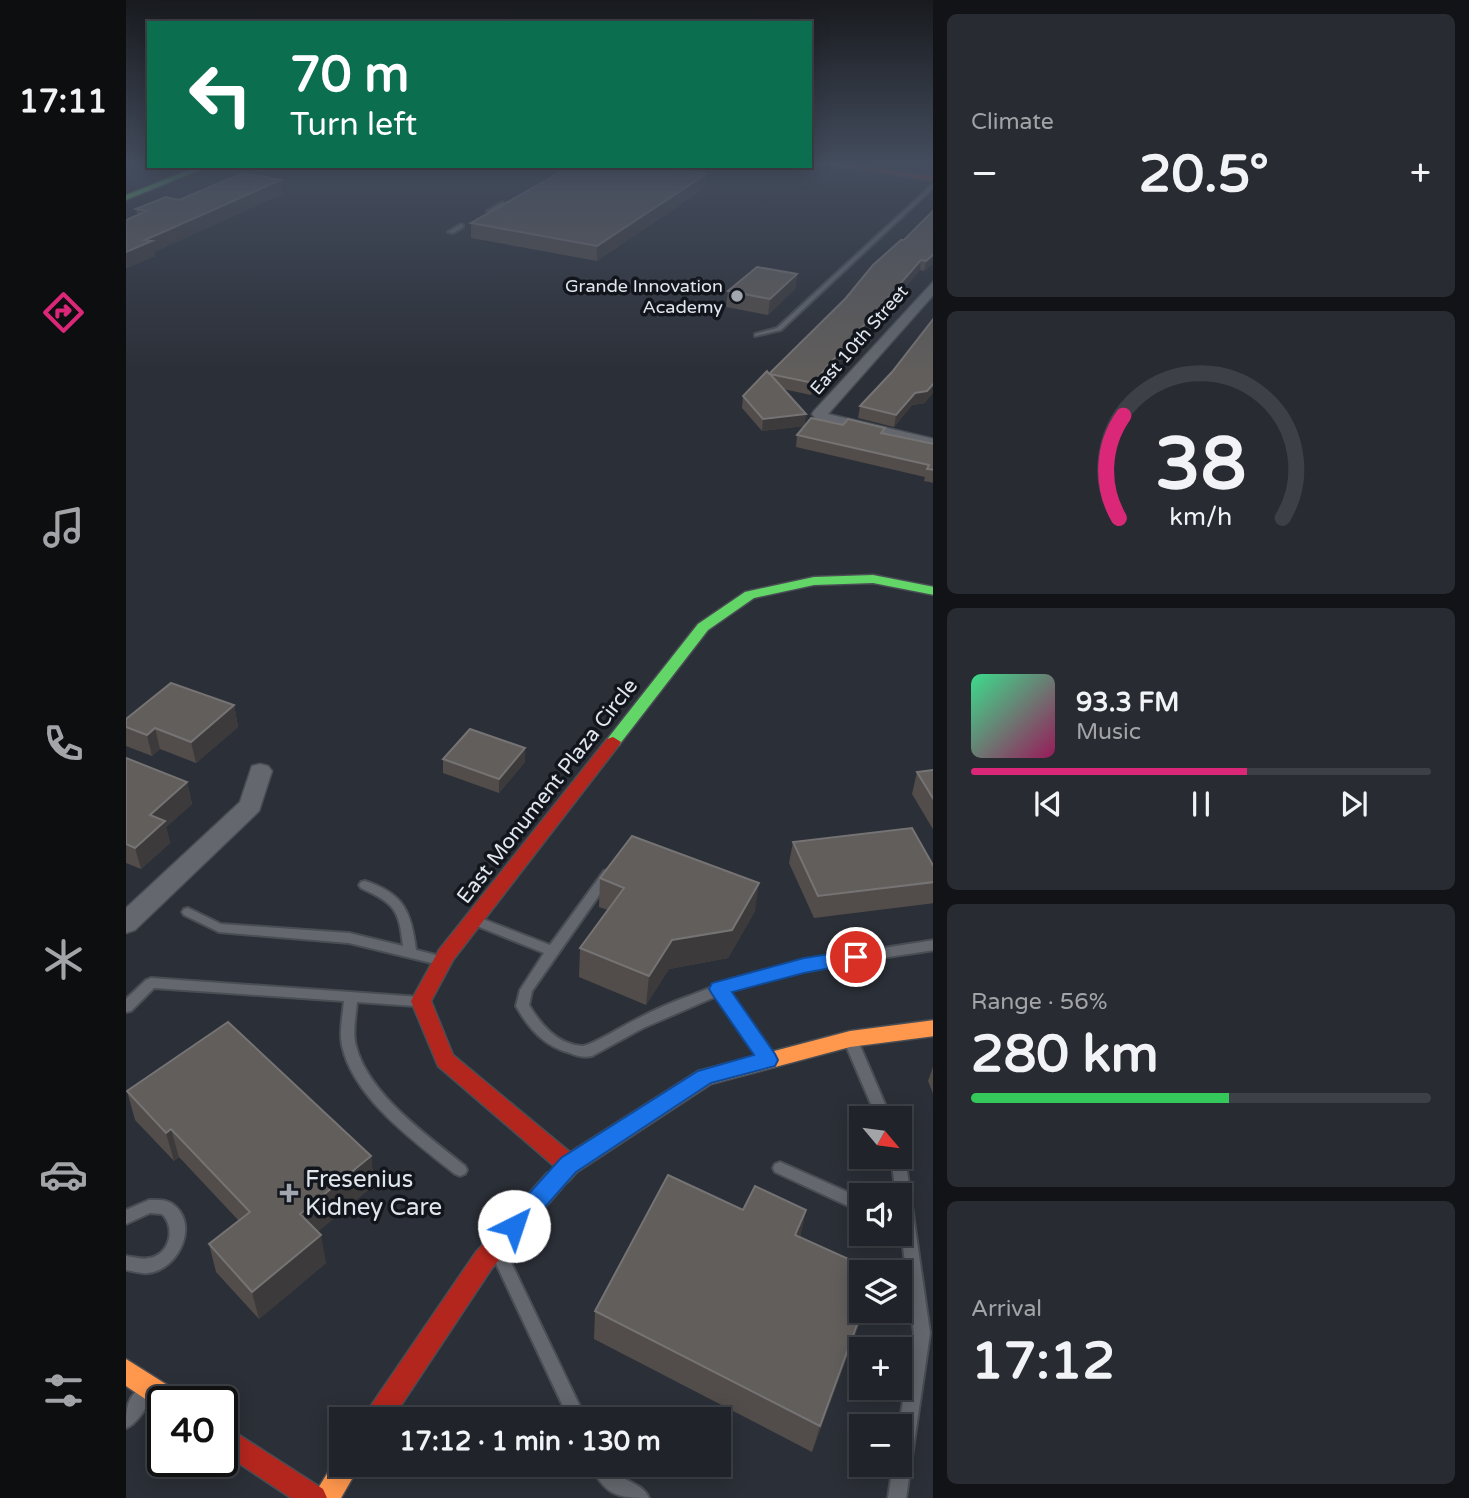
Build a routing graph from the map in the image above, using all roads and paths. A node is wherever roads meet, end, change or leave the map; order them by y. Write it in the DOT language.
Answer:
graph roads {
  1 [pos="880,232"];
  2 [pos="933,285"];
  3 [pos="757,335"];
  4 [pos="825,420"];
  5 [pos="933,444"];
  6 [pos="933,591"];
  7 [pos="260,771"];
  8 [pos="614,865"];
  9 [pos="365,885"];
  10 [pos="188,912"];
  11 [pos="473,920"];
  12 [pos="126,923"];
  13 [pos="933,945"];
  14 [pos="410,951"];
  15 [pos="552,951"];
  16 [pos="443,961"];
  17 [pos="719,989"];
  18 [pos="351,997"];
  19 [pos="421,1001"];
  20 [pos="126,1007"];
  21 [pos="933,1028"];
  22 [pos="850,1039"];
  23 [pos="768,1060"];
  24 [pos="879,1106"];
  25 [pos="569,1165"];
  26 [pos="780,1168"];
  27 [pos="460,1170"];
  28 [pos="849,1200"];
  29 [pos="126,1217"];
  30 [pos="908,1246"];
  31 [pos="496,1247"];
  32 [pos="126,1263"];
  33 [pos="126,1371"];
  34 [pos="147,1386"];
  35 [pos="147,1392"];
  36 [pos="385,1407"];
  37 [pos="572,1407"];
  38 [pos="126,1420"];
  39 [pos="238,1448"];
  40 [pos="339,1477"];
  41 [pos="606,1477"];
  42 [pos="314,1498"];
  43 [pos="325,1498"];
  44 [pos="640,1498"];
  45 [pos="897,1498"];
  1 -- 3 [label="lane"];
  2 -- 4 [label="street, East 10th Street"];
  4 -- 5 [label="street"];
  6 -- 11 [label="street, East Monument Plaza Circle"];
  7 -- 12 [label="street"];
  8 -- 15 [label="lane"];
  9 -- 14 [label="lane"];
  10 -- 14 [label="lane"];
  11 -- 15 [label="lane"];
  11 -- 16 [label="street, East Monument Plaza Circle"];
  13 -- 17 [label="lane"];
  14 -- 16 [label="lane"];
  15 -- 17 [label="lane"];
  16 -- 19 [label="street, East Monument Plaza Circle"];
  17 -- 23 [label="lane"];
  18 -- 19 [label="lane"];
  18 -- 20 [label="lane"];
  18 -- 27 [label="lane"];
  19 -- 25 [label="street"];
  21 -- 22 [label="street"];
  22 -- 23 [label="street"];
  22 -- 24 [label="lane"];
  23 -- 25 [label="street"];
  25 -- 31 [label="street"];
  26 -- 28 [label="lane"];
  29 -- 32 [label="lane"];
  30 -- 45 [label="lane"];
  31 -- 36 [label="street"];
  31 -- 37 [label="lane"];
  33 -- 34 [label="street"];
  35 -- 38 [label="lane"];
  39 -- 42 [label="street"];
  40 -- 43 [label="street"];
  41 -- 44 [label="lane"];
}
